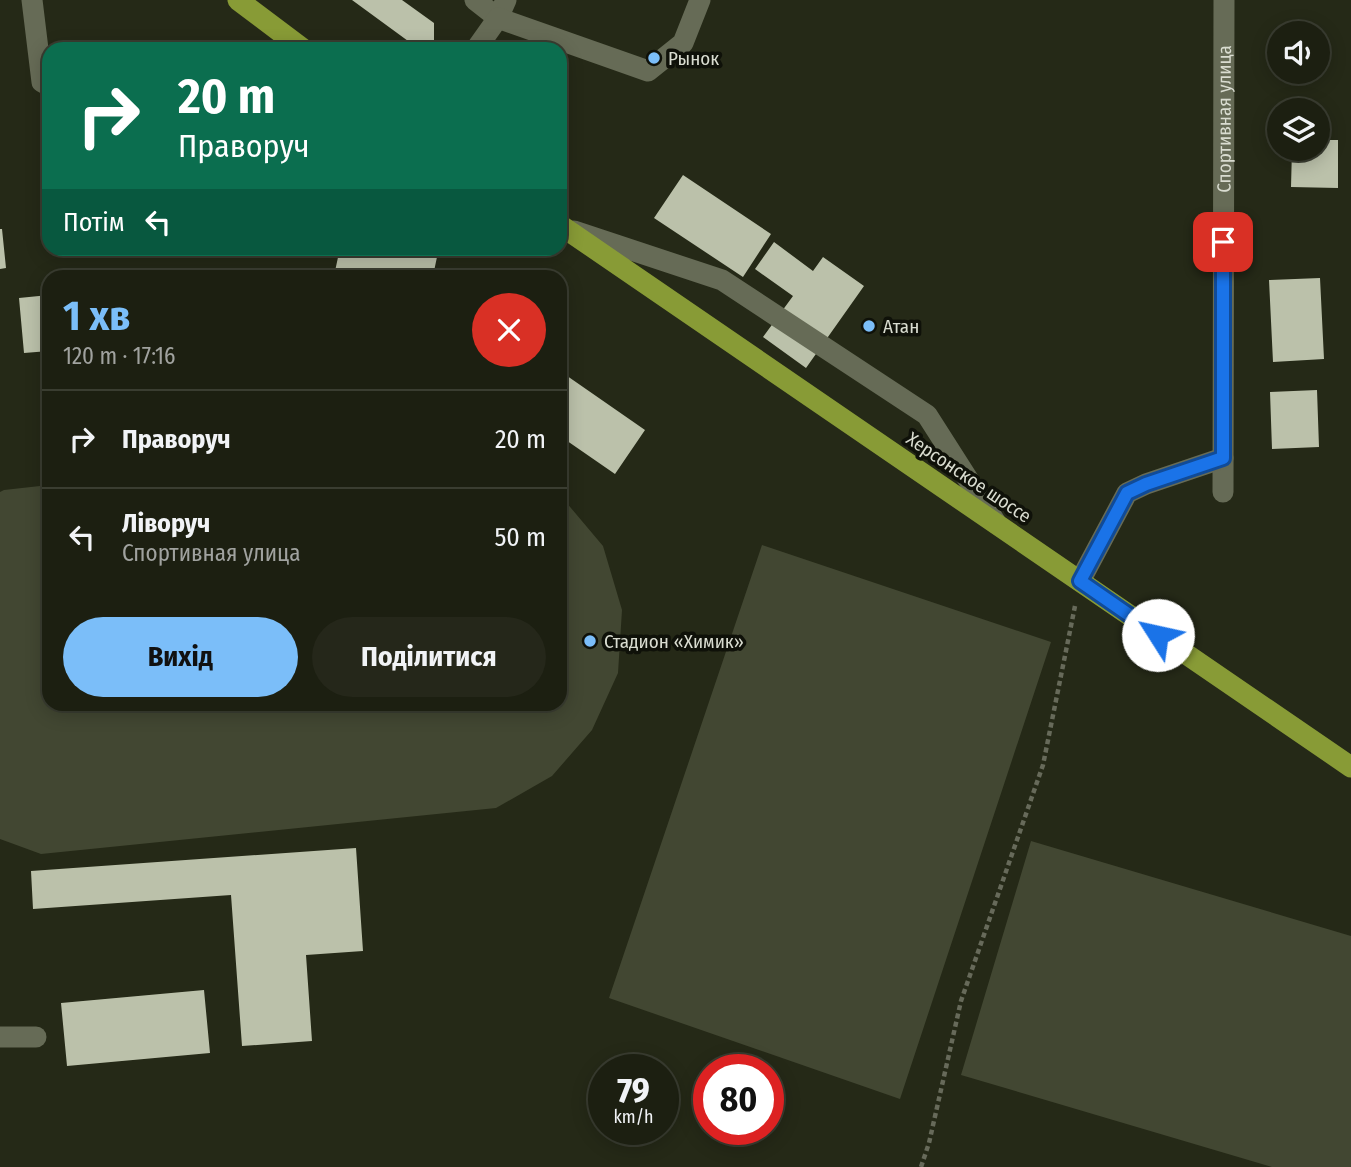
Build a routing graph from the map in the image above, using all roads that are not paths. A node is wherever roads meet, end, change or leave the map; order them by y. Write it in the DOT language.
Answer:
graph roads {
  1 [pos="32,0"];
  2 [pos="238,0"];
  3 [pos="475,0"];
  4 [pos="700,0"];
  5 [pos="1224,0"];
  6 [pos="502,9"];
  7 [pos="294,42"];
  8 [pos="481,42"];
  9 [pos="42,82"];
  10 [pos="567,228"];
  11 [pos="567,229"];
  12 [pos="1223,458"];
  13 [pos="1223,492"];
  14 [pos="996,523"];
  15 [pos="1080,581"];
  16 [pos="1351,767"];
  17 [pos="0,1037"];
  18 [pos="36,1037"];
  1 -- 9 [label="street"];
  2 -- 7 [label="highway"];
  3 -- 6 [label="street"];
  4 -- 6 [label="street"];
  5 -- 12 [label="street, Спортивная улица"];
  6 -- 8 [label="street"];
  10 -- 14 [label="street"];
  11 -- 14 [label="highway, Херсонское шоссе"];
  12 -- 13 [label="street, Спортивная улица"];
  12 -- 15 [label="street"];
  14 -- 15 [label="highway, Херсонское шоссе"];
  15 -- 16 [label="highway, Херсонское шоссе"];
  17 -- 18 [label="street"];
}
